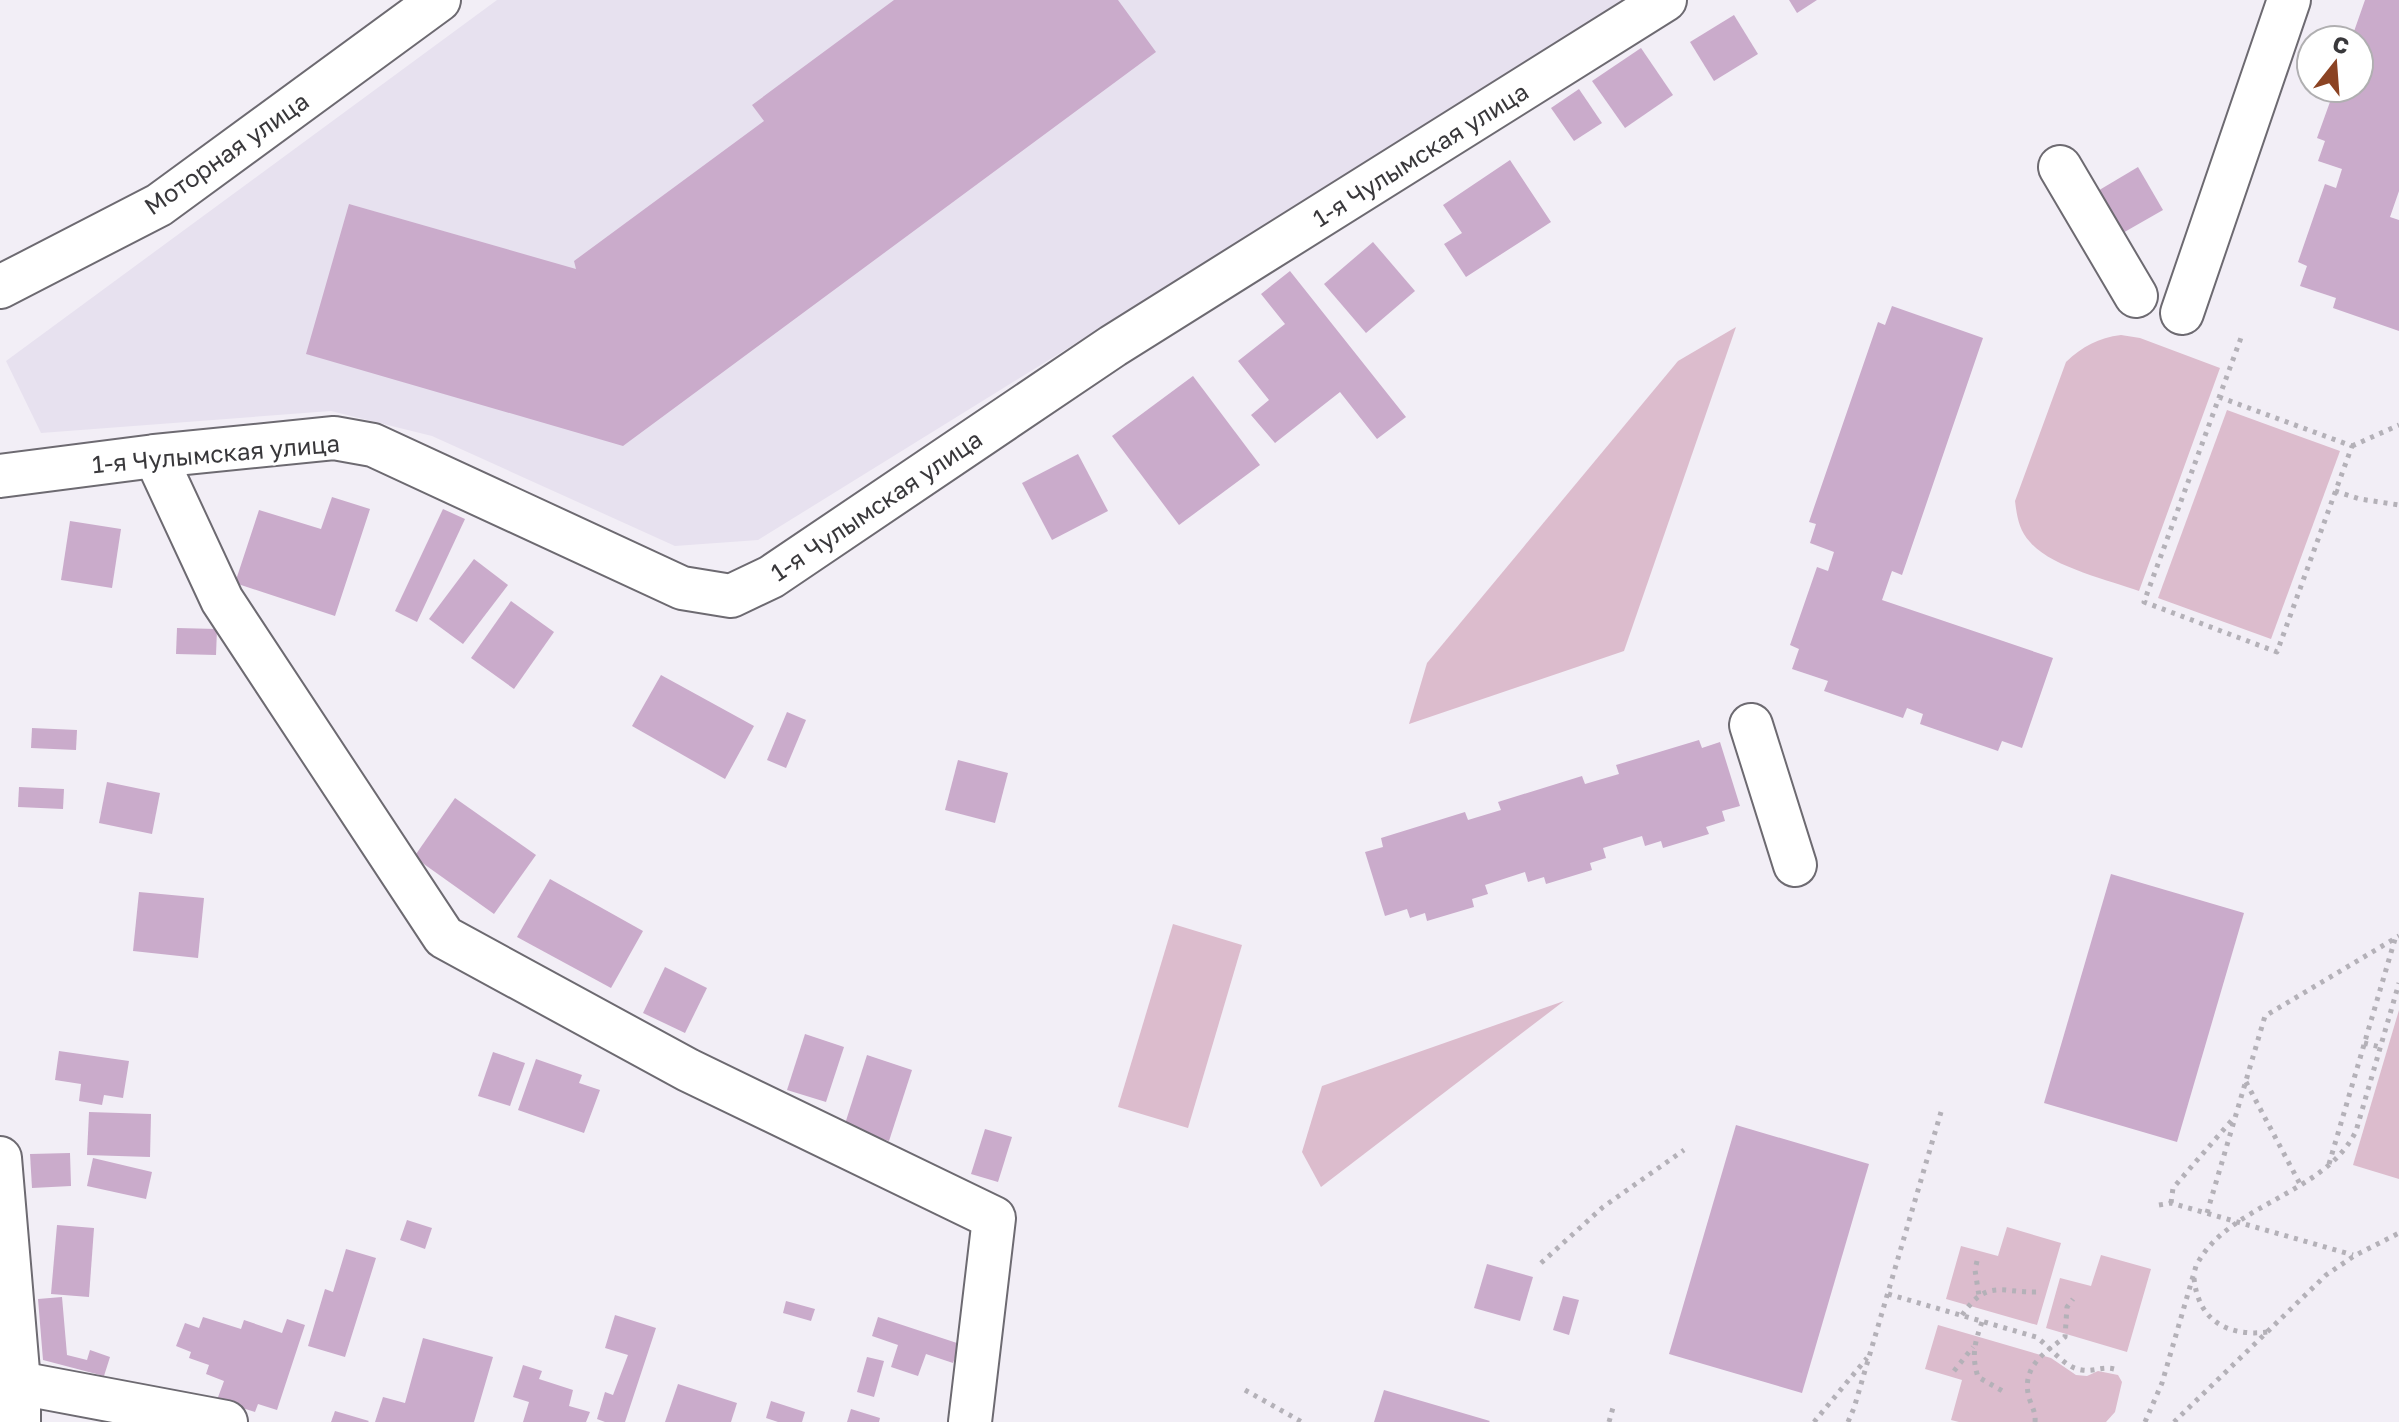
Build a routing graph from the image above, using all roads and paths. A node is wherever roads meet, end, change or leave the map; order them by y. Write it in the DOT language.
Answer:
graph roads {
  1 [pos="439,0"];
  2 [pos="1665,0"];
  3 [pos="2289,0"];
  4 [pos="2060,167"];
  5 [pos="0,287"];
  6 [pos="2136,296"];
  7 [pos="2182,313"];
  8 [pos="2242,335"];
  9 [pos="2219,397"];
  10 [pos="2399,425"];
  11 [pos="2352,446"];
  12 [pos="155,456"];
  13 [pos="0,476"];
  14 [pos="2335,491"];
  15 [pos="2399,505"];
  16 [pos="1751,725"];
  17 [pos="1795,865"];
  18 [pos="2397,937"];
  19 [pos="2399,983"];
  20 [pos="2364,1043"];
  21 [pos="2380,1047"];
  22 [pos="2246,1082"];
  23 [pos="1941,1112"];
  24 [pos="2236,1116"];
  25 [pos="1684,1150"];
  26 [pos="0,1158"];
  27 [pos="2329,1165"];
  28 [pos="2300,1184"];
  29 [pos="2171,1203"];
  30 [pos="2159,1205"];
  31 [pos="2207,1213"];
  32 [pos="2240,1222"];
  33 [pos="2399,1233"];
  34 [pos="2354,1256"];
  35 [pos="1977,1261"];
  36 [pos="1541,1263"];
  37 [pos="2193,1274"];
  38 [pos="2038,1292"];
  39 [pos="1888,1294"];
  40 [pos="1979,1296"];
  41 [pos="2073,1299"];
  42 [pos="1962,1315"];
  43 [pos="1982,1322"];
  44 [pos="2269,1331"];
  45 [pos="1973,1346"];
  46 [pos="2049,1346"];
  47 [pos="1870,1356"];
  48 [pos="2114,1369"];
  49 [pos="1954,1371"];
  50 [pos="1245,1390"];
  51 [pos="2006,1393"];
  52 [pos="19,1402"];
  53 [pos="1614,1404"];
  54 [pos="226,1422"];
  55 [pos="970,1422"];
  56 [pos="1302,1422"];
  57 [pos="1609,1422"];
  58 [pos="1814,1422"];
  59 [pos="1848,1422"];
  60 [pos="2035,1422"];
  61 [pos="2145,1422"];
  62 [pos="2174,1422"];
  1 -- 5 [label="street, Моторная улица"];
  2 -- 12 [label="street, 1-я Чулымская улица"];
  3 -- 7 [label="street"];
  4 -- 6 [label="street"];
  8 -- 9 [label="path"];
  9 -- 11 [label="path"];
  9 -- 14 [label="path"];
  10 -- 11 [label="path"];
  11 -- 14 [label="path"];
  12 -- 13 [label="street, 1-я Чулымская улица"];
  12 -- 55 [label="street"];
  14 -- 15 [label="path"];
  16 -- 17 [label="street"];
  18 -- 20 [label="path"];
  18 -- 22 [label="path"];
  19 -- 21 [label="path"];
  20 -- 21 [label="path"];
  20 -- 27 [label="path"];
  21 -- 27 [label="path"];
  22 -- 24 [label="path"];
  22 -- 28 [label="path"];
  23 -- 39 [label="path"];
  24 -- 29 [label="path"];
  24 -- 31 [label="path"];
  25 -- 36 [label="path"];
  26 -- 52 [label="street"];
  27 -- 28 [label="path"];
  28 -- 32 [label="path"];
  29 -- 30 [label="path"];
  29 -- 31 [label="path"];
  31 -- 32 [label="path"];
  32 -- 34 [label="path"];
  32 -- 37 [label="path"];
  33 -- 34 [label="path"];
  34 -- 44 [label="path"];
  35 -- 40 [label="path"];
  37 -- 44 [label="path"];
  37 -- 61 [label="path"];
  38 -- 40 [label="path"];
  39 -- 42 [label="path"];
  39 -- 47 [label="path"];
  40 -- 42 [label="path"];
  41 -- 46 [label="path"];
  42 -- 43 [label="path"];
  43 -- 45 [label="path"];
  43 -- 46 [label="path"];
  44 -- 62 [label="path"];
  45 -- 49 [label="path"];
  45 -- 51 [label="path"];
  46 -- 48 [label="path"];
  46 -- 60 [label="path"];
  47 -- 58 [label="path"];
  47 -- 59 [label="path"];
  50 -- 56 [label="path"];
  52 -- 54 [label="street"];
  53 -- 57 [label="path"];
}
